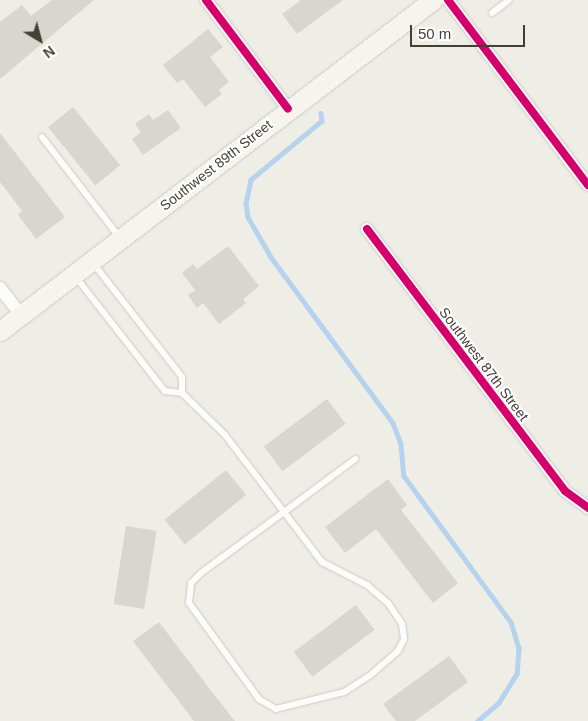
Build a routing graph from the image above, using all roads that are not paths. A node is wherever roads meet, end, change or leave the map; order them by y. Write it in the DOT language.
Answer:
graph roads {
  1 [pos="206,0"];
  2 [pos="433,0"];
  3 [pos="448,0"];
  4 [pos="509,0"];
  5 [pos="492,12"];
  6 [pos="288,109"];
  7 [pos="42,137"];
  8 [pos="588,185"];
  9 [pos="367,229"];
  10 [pos="121,239"];
  11 [pos="92,262"];
  12 [pos="74,275"];
  13 [pos="0,288"];
  14 [pos="21,315"];
  15 [pos="0,331"];
  16 [pos="182,393"];
  17 [pos="354,458"];
  18 [pos="588,508"];
  19 [pos="284,512"];
  1 -- 6 [label="street"];
  2 -- 6 [label="main road, Southwest 89th Street"];
  3 -- 8 [label="street"];
  4 -- 5 [label="lane"];
  6 -- 10 [label="main road, Southwest 89th Street"];
  7 -- 10 [label="lane"];
  9 -- 18 [label="street, Southwest 87th Street"];
  10 -- 11 [label="main road, Southwest 89th Street"];
  11 -- 12 [label="main road, Southwest 89th Street"];
  11 -- 16 [label="lane"];
  12 -- 14 [label="main road, Southwest 89th Street"];
  12 -- 16 [label="lane"];
  13 -- 14 [label="street"];
  14 -- 15 [label="main road, Southwest 89th Street"];
  16 -- 19 [label="lane"];
  17 -- 19 [label="lane"];
  19 -- 19 [label="lane"];
}
